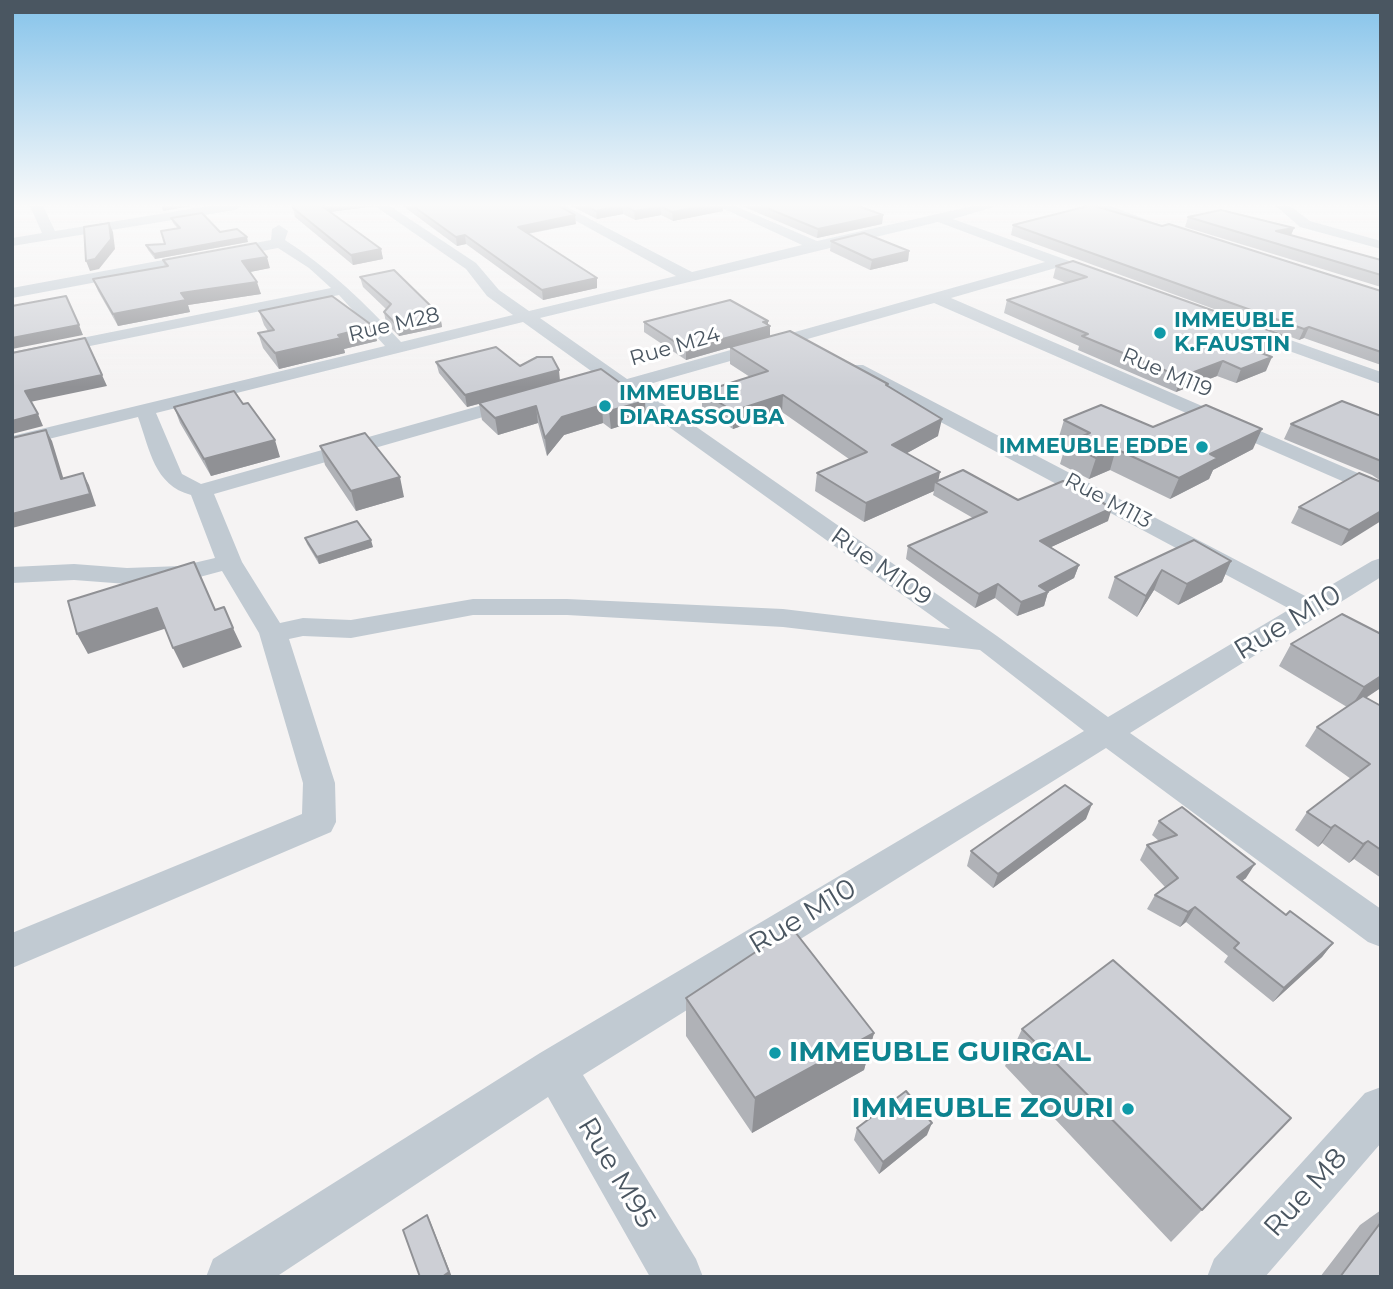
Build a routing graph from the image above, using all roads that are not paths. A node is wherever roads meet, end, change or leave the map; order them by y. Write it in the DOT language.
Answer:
graph roads {
  1 [pos="156,266"];
  2 [pos="315,266"];
  3 [pos="471,266"];
  4 [pos="669,266"];
  5 [pos="734,266"];
  6 [pos="1045,266"];
  7 [pos="1071,266"];
  8 [pos="690,277"];
  9 [pos="1112,281"];
  10 [pos="343,290"];
  11 [pos="12,293"];
  12 [pos="935,297"];
  13 [pos="528,317"];
  14 [pos="1227,322"];
  15 [pos="794,337"];
  16 [pos="397,348"];
  17 [pos="818,349"];
  18 [pos="12,357"];
  19 [pos="842,362"];
  20 [pos="1381,378"];
  21 [pos="618,380"];
  22 [pos="585,382"];
  23 [pos="532,397"];
  24 [pos="145,410"];
  25 [pos="12,442"];
  26 [pos="201,491"];
  27 [pos="1381,491"];
  28 [pos="229,562"];
  29 [pos="1381,566"];
  30 [pos="12,575"];
  31 [pos="1310,610"];
  32 [pos="273,633"];
  33 [pos="987,642"];
  34 [pos="1106,732"];
  35 [pos="1381,930"];
  36 [pos="12,951"];
  37 [pos="555,1068"];
  38 [pos="1381,1109"];
  39 [pos="230,1277"];
  40 [pos="678,1277"];
  41 [pos="1232,1277"];
  1 -- 11 [label="street"];
  2 -- 10 [label="street"];
  3 -- 13 [label="street, Rue M109"];
  4 -- 8 [label="street"];
  5 -- 8 [label="street, Rue M28"];
  6 -- 12 [label="street, Rue M24"];
  7 -- 9 [label="street"];
  8 -- 13 [label="street, Rue M28"];
  10 -- 16 [label="street"];
  10 -- 18 [label="street"];
  12 -- 15 [label="street, Rue M24"];
  12 -- 27 [label="street, Rue M119"];
  13 -- 16 [label="street, Rue M28"];
  13 -- 21 [label="street, Rue M109"];
  14 -- 20 [label="street"];
  15 -- 17 [label="street"];
  15 -- 21 [label="street, Rue M24"];
  16 -- 24 [label="street, Rue M28"];
  19 -- 31 [label="street, Rue M113"];
  21 -- 22 [label="street, Rue M24"];
  21 -- 33 [label="street, Rue M109"];
  23 -- 26 [label="street"];
  24 -- 25 [label="street, Rue M28"];
  24 -- 26 [label="street"];
  26 -- 28 [label="street"];
  28 -- 30 [label="street"];
  28 -- 32 [label="street"];
  29 -- 31 [label="street, Rue M10"];
  31 -- 34 [label="street, Rue M10"];
  32 -- 33 [label="street"];
  32 -- 36 [label="street"];
  33 -- 34 [label="street, Rue M109"];
  34 -- 35 [label="street, Rue M109"];
  34 -- 37 [label="street, Rue M10"];
  37 -- 39 [label="street, Rue M10"];
  37 -- 40 [label="street, Rue M95"];
  38 -- 41 [label="street, Rue M8"];
}
